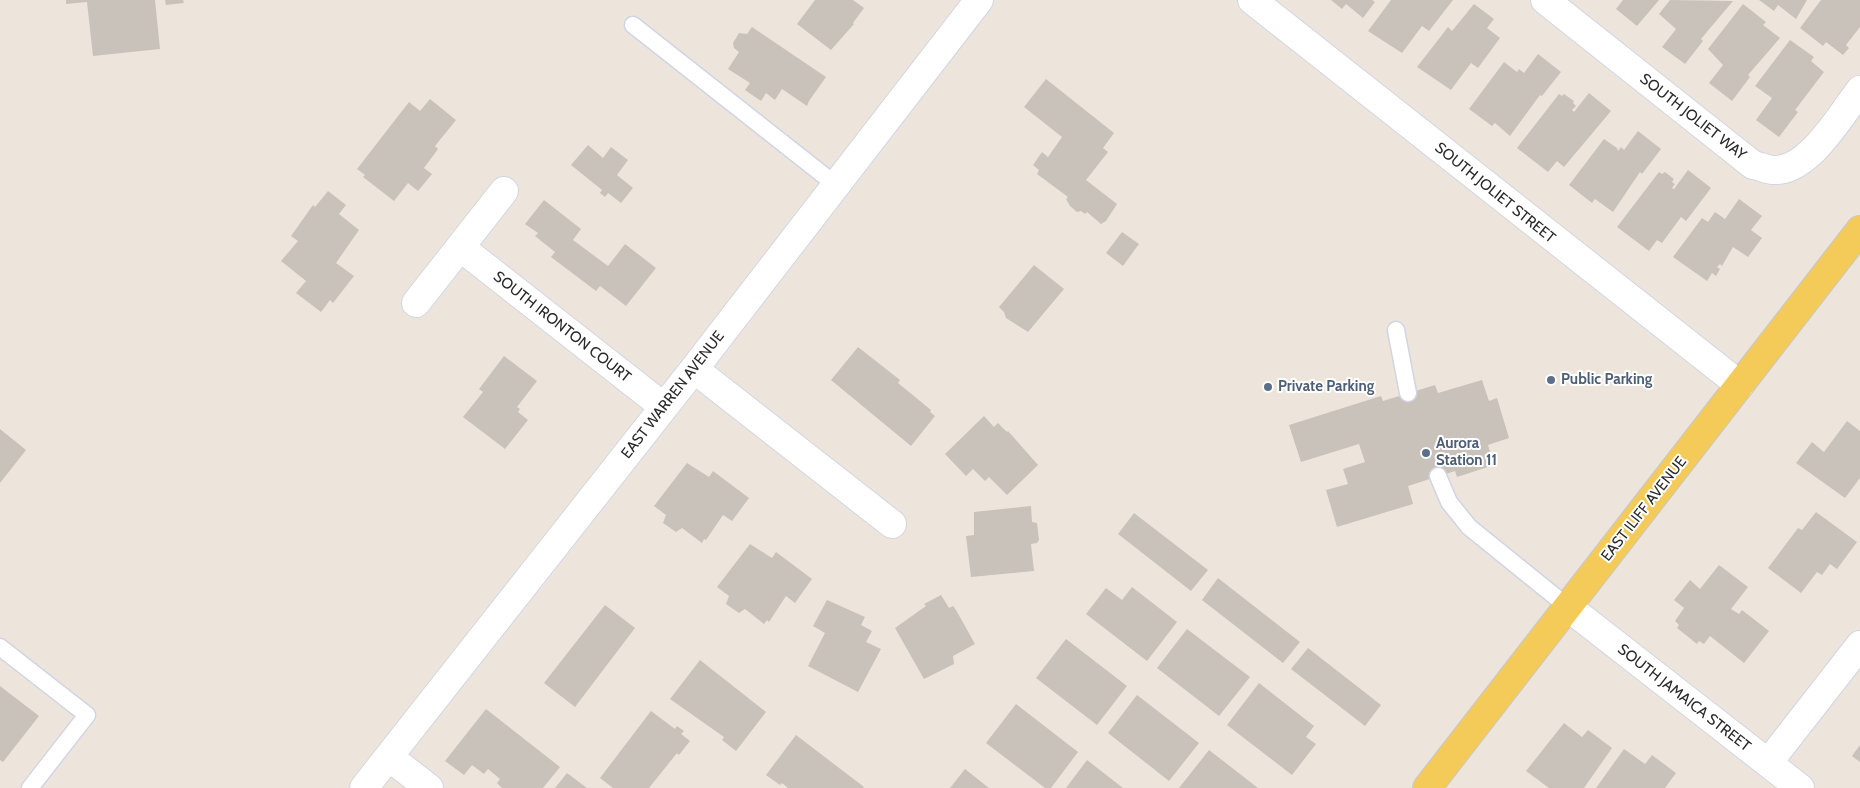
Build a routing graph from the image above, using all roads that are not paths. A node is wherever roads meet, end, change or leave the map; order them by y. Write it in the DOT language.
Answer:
graph roads {
  1 [pos="979,0"];
  2 [pos="1252,0"];
  3 [pos="1544,0"];
  4 [pos="633,25"];
  5 [pos="1860,90"];
  6 [pos="836,185"];
  7 [pos="504,191"];
  8 [pos="1860,230"];
  9 [pos="460,247"];
  10 [pos="416,303"];
  11 [pos="1396,330"];
  12 [pos="694,369"];
  13 [pos="1740,385"];
  14 [pos="1408,393"];
  15 [pos="664,407"];
  16 [pos="1438,476"];
  17 [pos="892,524"];
  18 [pos="1568,607"];
  19 [pos="1860,645"];
  20 [pos="0,647"];
  21 [pos="389,757"];
  22 [pos="1768,763"];
  23 [pos="30,788"];
  24 [pos="364,788"];
  25 [pos="429,788"];
  26 [pos="1427,788"];
  27 [pos="1800,788"];
  1 -- 6 [label="street, EAST WARREN AVENUE"];
  2 -- 13 [label="street, SOUTH JOLIET STREET"];
  3 -- 5 [label="street, SOUTH JOLIET WAY"];
  4 -- 6 [label="lane"];
  6 -- 12 [label="street, EAST WARREN AVENUE"];
  7 -- 9 [label="street"];
  8 -- 13 [label="main road, EAST ILIFF AVENUE"];
  9 -- 10 [label="street"];
  9 -- 15 [label="street, SOUTH IRONTON COURT"];
  11 -- 14 [label="lane"];
  12 -- 15 [label="street, EAST WARREN AVENUE"];
  12 -- 17 [label="street"];
  13 -- 18 [label="main road, EAST ILIFF AVENUE"];
  15 -- 21 [label="street, EAST WARREN AVENUE"];
  16 -- 18 [label="lane"];
  18 -- 22 [label="street, SOUTH JAMAICA STREET"];
  18 -- 26 [label="main road, EAST ILIFF AVENUE"];
  19 -- 22 [label="street"];
  20 -- 23 [label="lane"];
  21 -- 24 [label="street, EAST WARREN AVENUE"];
  21 -- 25 [label="street"];
  22 -- 27 [label="street, SOUTH JAMAICA STREET"];
}
